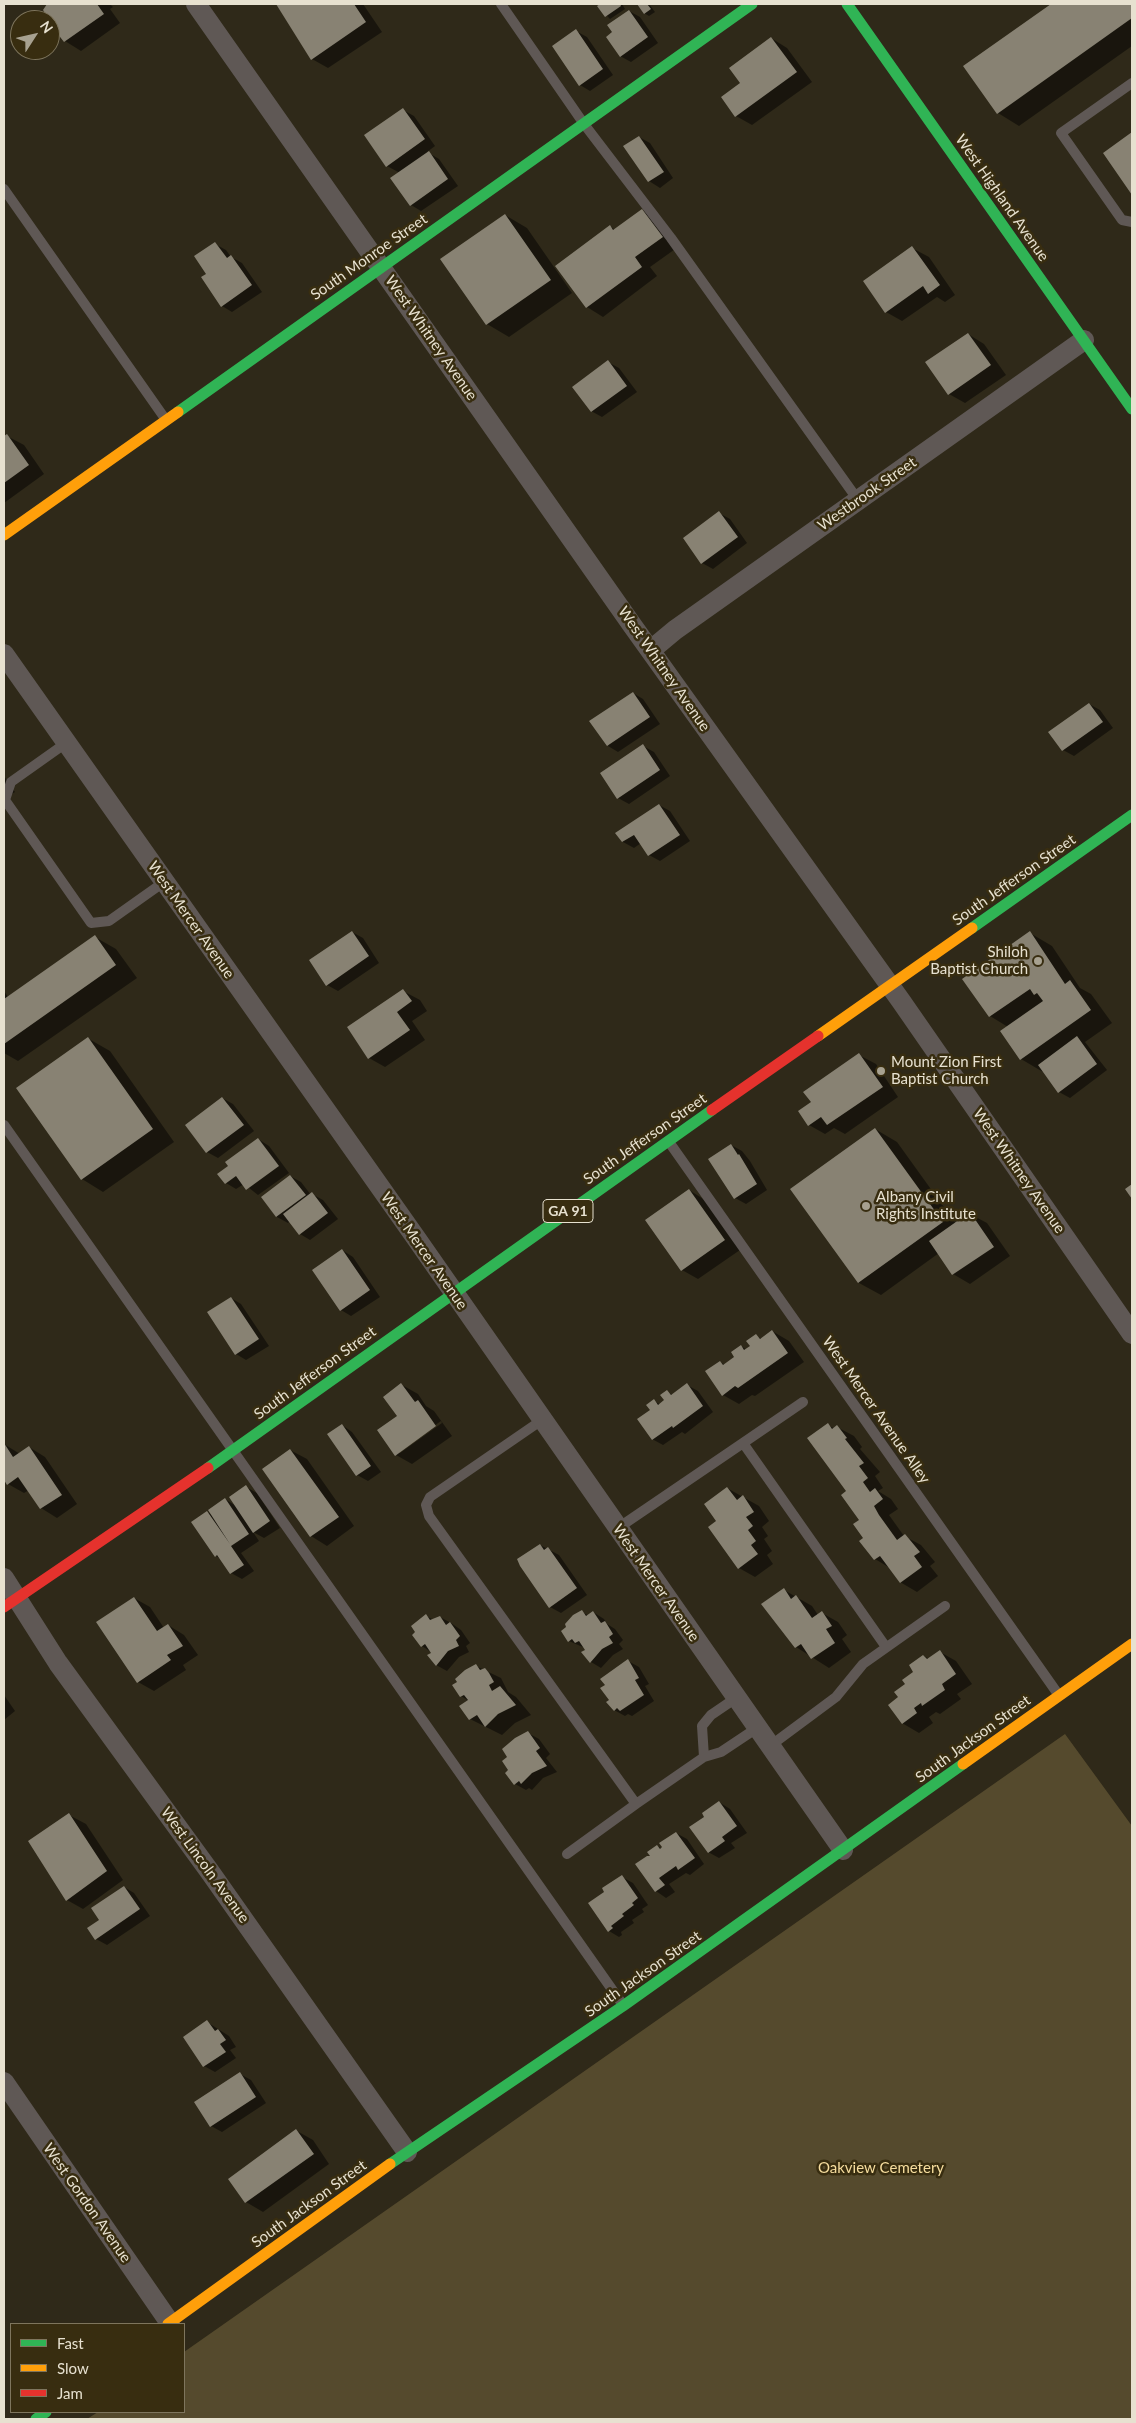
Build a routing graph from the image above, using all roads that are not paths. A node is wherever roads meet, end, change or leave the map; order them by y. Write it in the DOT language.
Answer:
graph roads {
  1 [pos="196,4"];
  2 [pos="501,4"];
  3 [pos="752,4"];
  4 [pos="847,4"];
  5 [pos="1132,83"];
  6 [pos="584,124"];
  7 [pos="4,189"];
  8 [pos="1132,222"];
  9 [pos="381,267"];
  10 [pos="1084,340"];
  11 [pos="1132,388"];
  12 [pos="1122,394"];
  13 [pos="1132,409"];
  14 [pos="166,420"];
  15 [pos="858,500"];
  16 [pos="4,535"];
  17 [pos="651,650"];
  18 [pos="4,654"];
  19 [pos="66,743"];
  20 [pos="1132,816"];
  21 [pos="164,882"];
  22 [pos="889,986"];
  23 [pos="4,1125"];
  24 [pos="669,1141"];
  25 [pos="453,1292"];
  26 [pos="1132,1334"];
  27 [pos="803,1402"];
  28 [pos="542,1420"];
  29 [pos="743,1443"];
  30 [pos="232,1451"];
  31 [pos="618,1528"];
  32 [pos="4,1578"];
  33 [pos="11,1603"];
  34 [pos="945,1606"];
  35 [pos="1132,1644"];
  36 [pos="886,1648"];
  37 [pos="1059,1696"];
  38 [pos="736,1698"];
  39 [pos="757,1728"];
  40 [pos="770,1746"];
  41 [pos="704,1757"];
  42 [pos="636,1804"];
  43 [pos="843,1850"];
  44 [pos="567,1854"];
  45 [pos="623,2006"];
  46 [pos="4,2082"];
  47 [pos="407,2152"];
  48 [pos="168,2323"];
  49 [pos="170,2323"];
  1 -- 9 [label="street, West Whitney Avenue"];
  2 -- 6 [label="lane"];
  3 -- 6 [label="main road, South Monroe Street"];
  4 -- 10 [label="main road, West Highland Avenue"];
  5 -- 8 [label="lane"];
  6 -- 9 [label="main road, South Monroe Street"];
  6 -- 15 [label="lane"];
  7 -- 14 [label="lane"];
  9 -- 14 [label="main road, South Monroe Street"];
  9 -- 17 [label="street, West Whitney Avenue"];
  10 -- 12 [label="main road, West Highland Avenue"];
  10 -- 15 [label="street, Westbrook Street"];
  11 -- 12 [label="lane"];
  12 -- 13 [label="main road, West Highland Avenue"];
  14 -- 16 [label="main road, South Monroe Street"];
  15 -- 17 [label="street, Westbrook Street"];
  17 -- 22 [label="street, West Whitney Avenue"];
  18 -- 19 [label="street, West Mercer Avenue"];
  19 -- 21 [label="street, West Mercer Avenue"];
  19 -- 21 [label="lane"];
  20 -- 22 [label="main road, South Jefferson Street / GA 91"];
  21 -- 25 [label="street, West Mercer Avenue"];
  22 -- 24 [label="main road, South Jefferson Street / GA 91"];
  22 -- 26 [label="street, West Whitney Avenue"];
  23 -- 30 [label="lane"];
  24 -- 25 [label="main road, South Jefferson Street / GA 91"];
  24 -- 37 [label="lane, West Mercer Avenue Alley"];
  25 -- 28 [label="street, West Mercer Avenue"];
  25 -- 30 [label="main road, South Jefferson Street / GA 91"];
  27 -- 29 [label="lane"];
  28 -- 31 [label="street, West Mercer Avenue"];
  28 -- 42 [label="lane"];
  29 -- 31 [label="lane"];
  29 -- 36 [label="lane"];
  30 -- 33 [label="main road, South Jefferson Street / GA 91"];
  30 -- 45 [label="lane"];
  31 -- 38 [label="street, West Mercer Avenue"];
  32 -- 33 [label="street, West Lincoln Avenue"];
  33 -- 47 [label="street, West Lincoln Avenue"];
  34 -- 36 [label="lane"];
  35 -- 37 [label="main road, South Jackson Street"];
  36 -- 40 [label="lane"];
  37 -- 43 [label="main road, South Jackson Street"];
  38 -- 39 [label="street, West Mercer Avenue"];
  38 -- 41 [label="lane"];
  39 -- 40 [label="street, West Mercer Avenue"];
  39 -- 41 [label="lane"];
  40 -- 43 [label="street, West Mercer Avenue"];
  41 -- 42 [label="lane"];
  42 -- 44 [label="lane"];
  43 -- 45 [label="main road, South Jackson Street"];
  45 -- 47 [label="main road, South Jackson Street"];
  46 -- 48 [label="street, West Gordon Avenue"];
  47 -- 49 [label="main road, South Jackson Street"];
}
